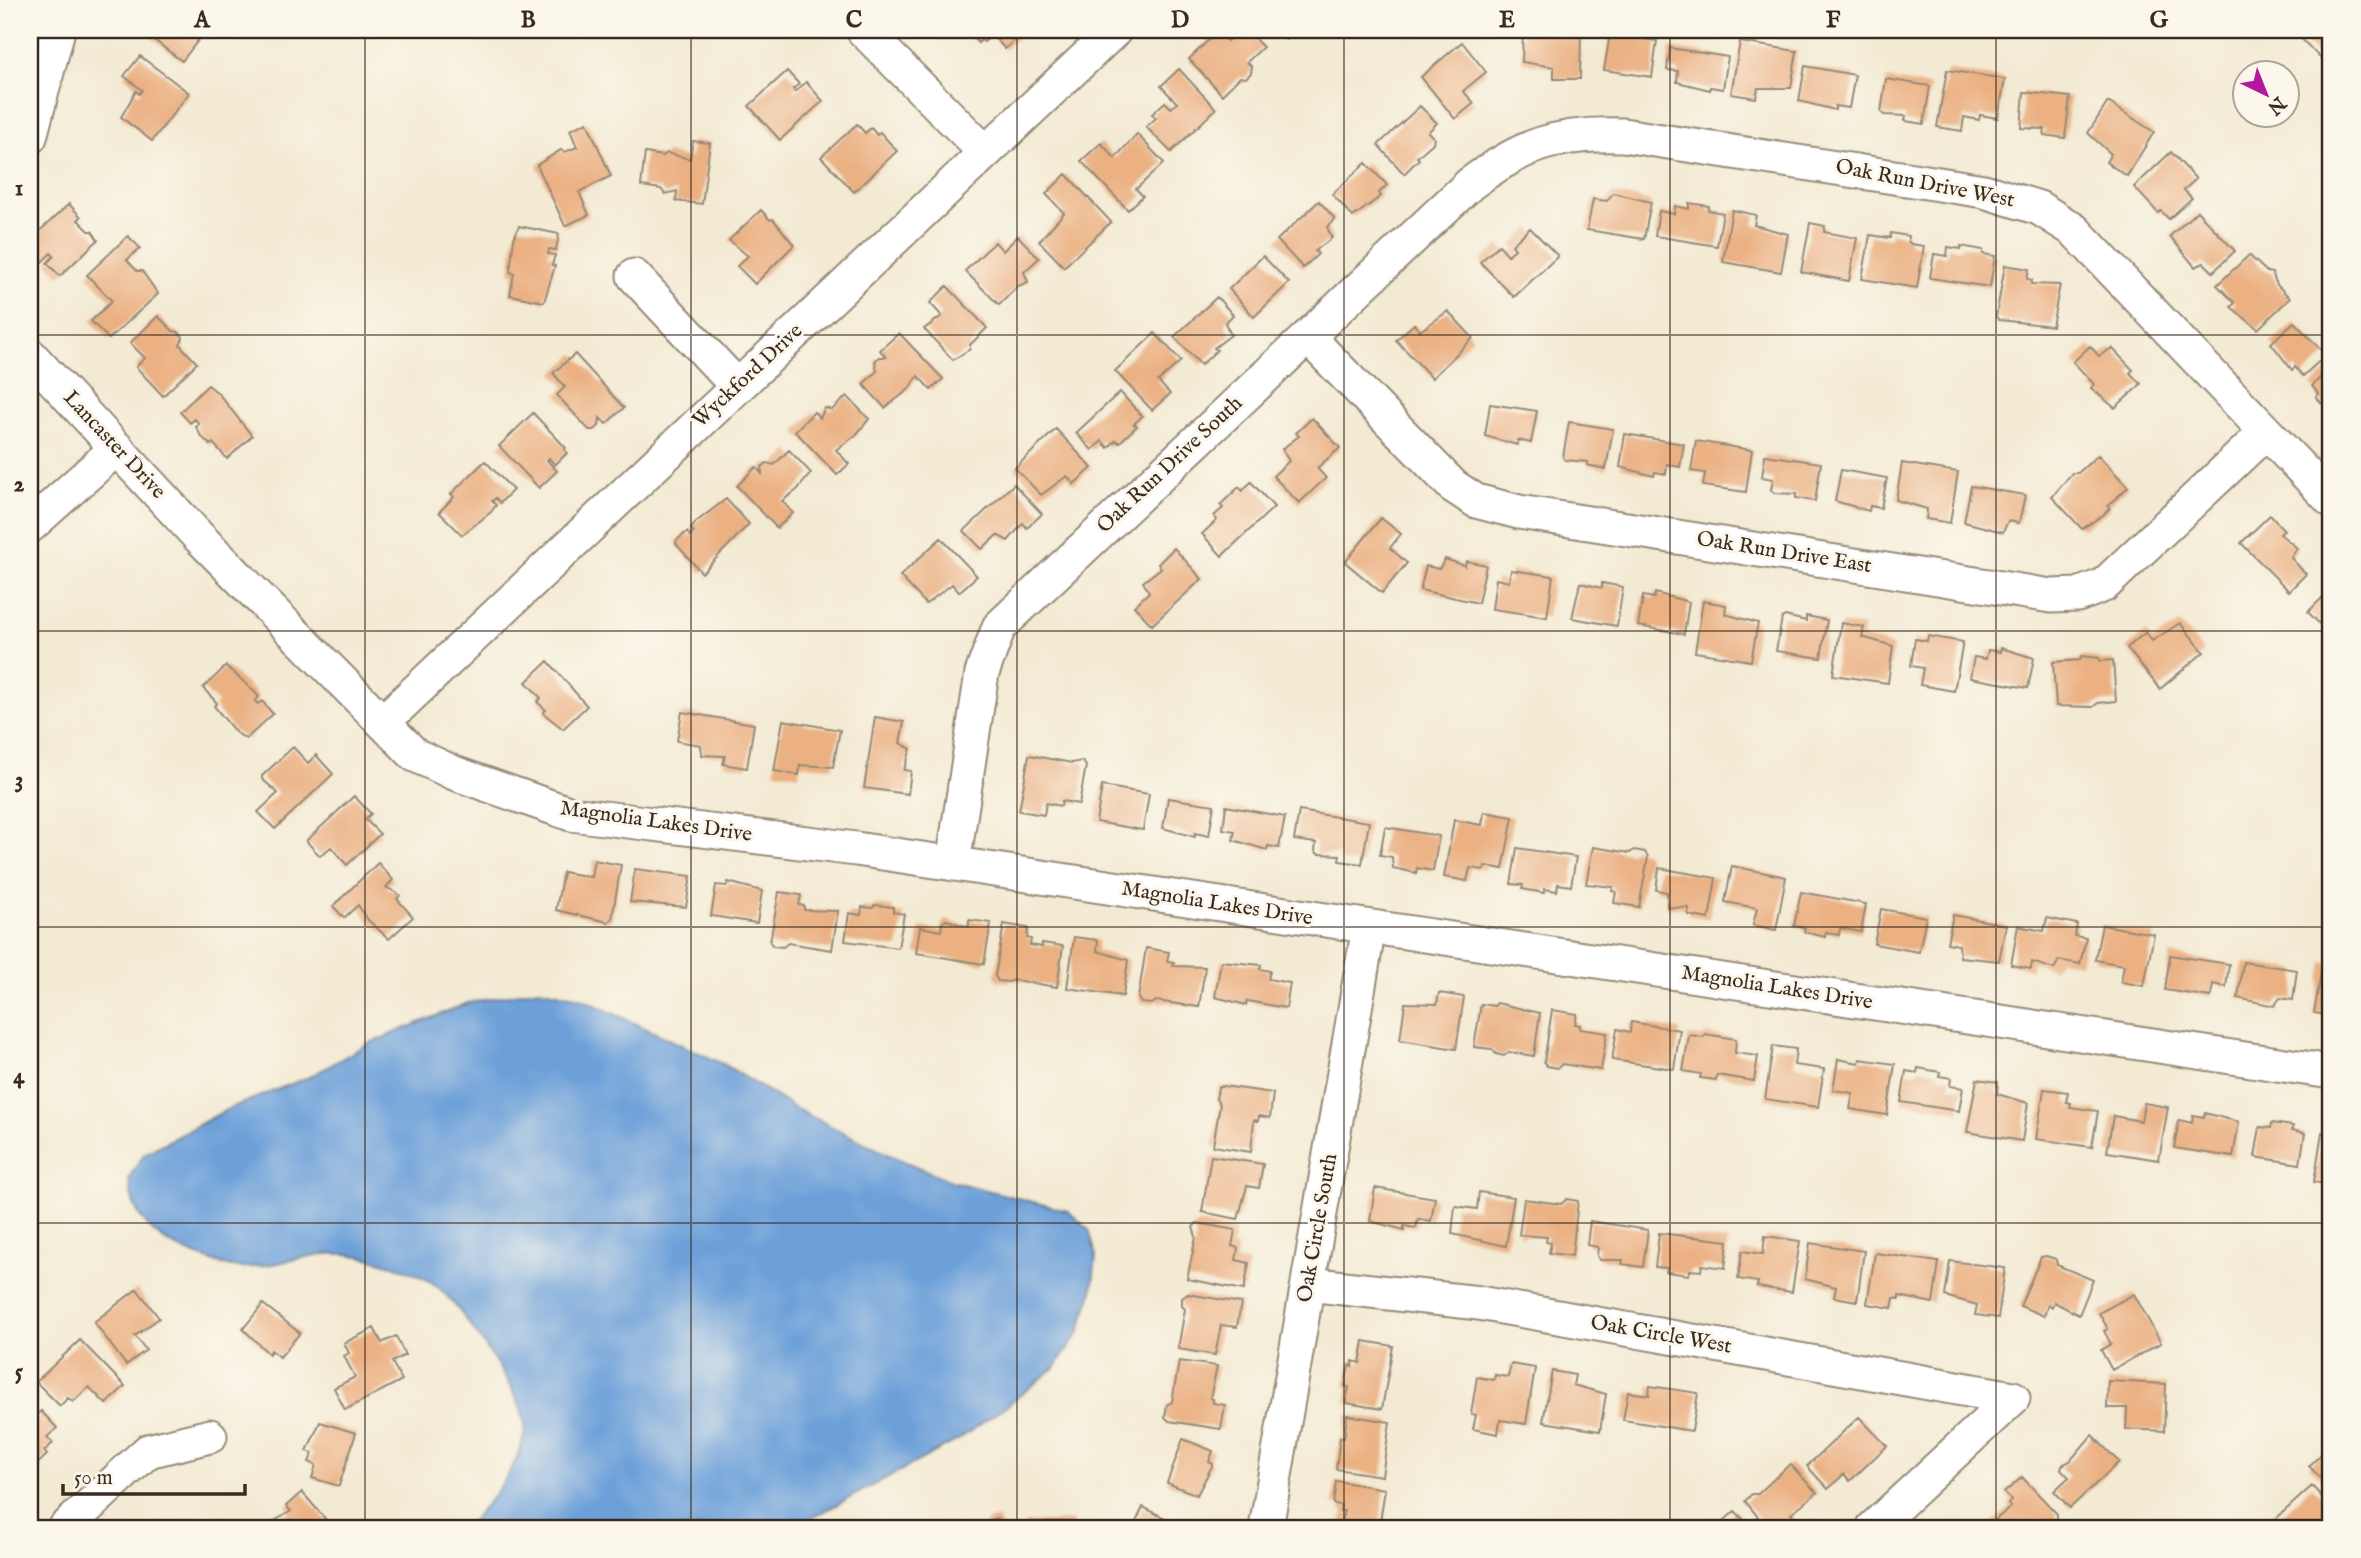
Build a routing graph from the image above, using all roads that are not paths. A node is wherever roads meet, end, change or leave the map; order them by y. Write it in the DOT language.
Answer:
graph roads {
  1 [pos="58,30"];
  2 [pos="863,30"];
  3 [pos="1115,30"];
  4 [pos="30,137"];
  5 [pos="1526,148"];
  6 [pos="985,152"];
  7 [pos="634,275"];
  8 [pos="1308,337"];
  9 [pos="30,355"];
  10 [pos="737,386"];
  11 [pos="2266,432"];
  12 [pos="117,448"];
  13 [pos="2331,500"];
  14 [pos="30,526"];
  15 [pos="198,536"];
  16 [pos="383,722"];
  17 [pos="953,864"];
  18 [pos="1369,927"];
  19 [pos="2331,1072"];
  20 [pos="1308,1284"];
  21 [pos="210,1436"];
  22 [pos="65,1528"];
  23 [pos="1266,1528"];
  24 [pos="1873,1528"];
  1 -- 4 [label="street"];
  2 -- 6 [label="street"];
  3 -- 6 [label="street, Wyckford Drive"];
  5 -- 8 [label="street, Oak Run Drive South"];
  5 -- 11 [label="street, Oak Run Drive West"];
  6 -- 10 [label="street, Wyckford Drive"];
  7 -- 10 [label="street"];
  8 -- 11 [label="street, Oak Run Drive East"];
  8 -- 17 [label="street, Oak Run Drive South"];
  9 -- 12 [label="street, Lancaster Drive"];
  10 -- 16 [label="street, Wyckford Drive"];
  11 -- 13 [label="street, Oak Run Drive West"];
  12 -- 14 [label="street"];
  12 -- 15 [label="street, Lancaster Drive"];
  15 -- 16 [label="street, Magnolia Lakes Drive"];
  16 -- 17 [label="street, Magnolia Lakes Drive"];
  17 -- 18 [label="street, Magnolia Lakes Drive"];
  18 -- 19 [label="street, Magnolia Lakes Drive"];
  18 -- 20 [label="street, Oak Circle South"];
  20 -- 23 [label="street, Oak Circle South"];
  20 -- 24 [label="street, Oak Circle West"];
  21 -- 22 [label="street"];
}
